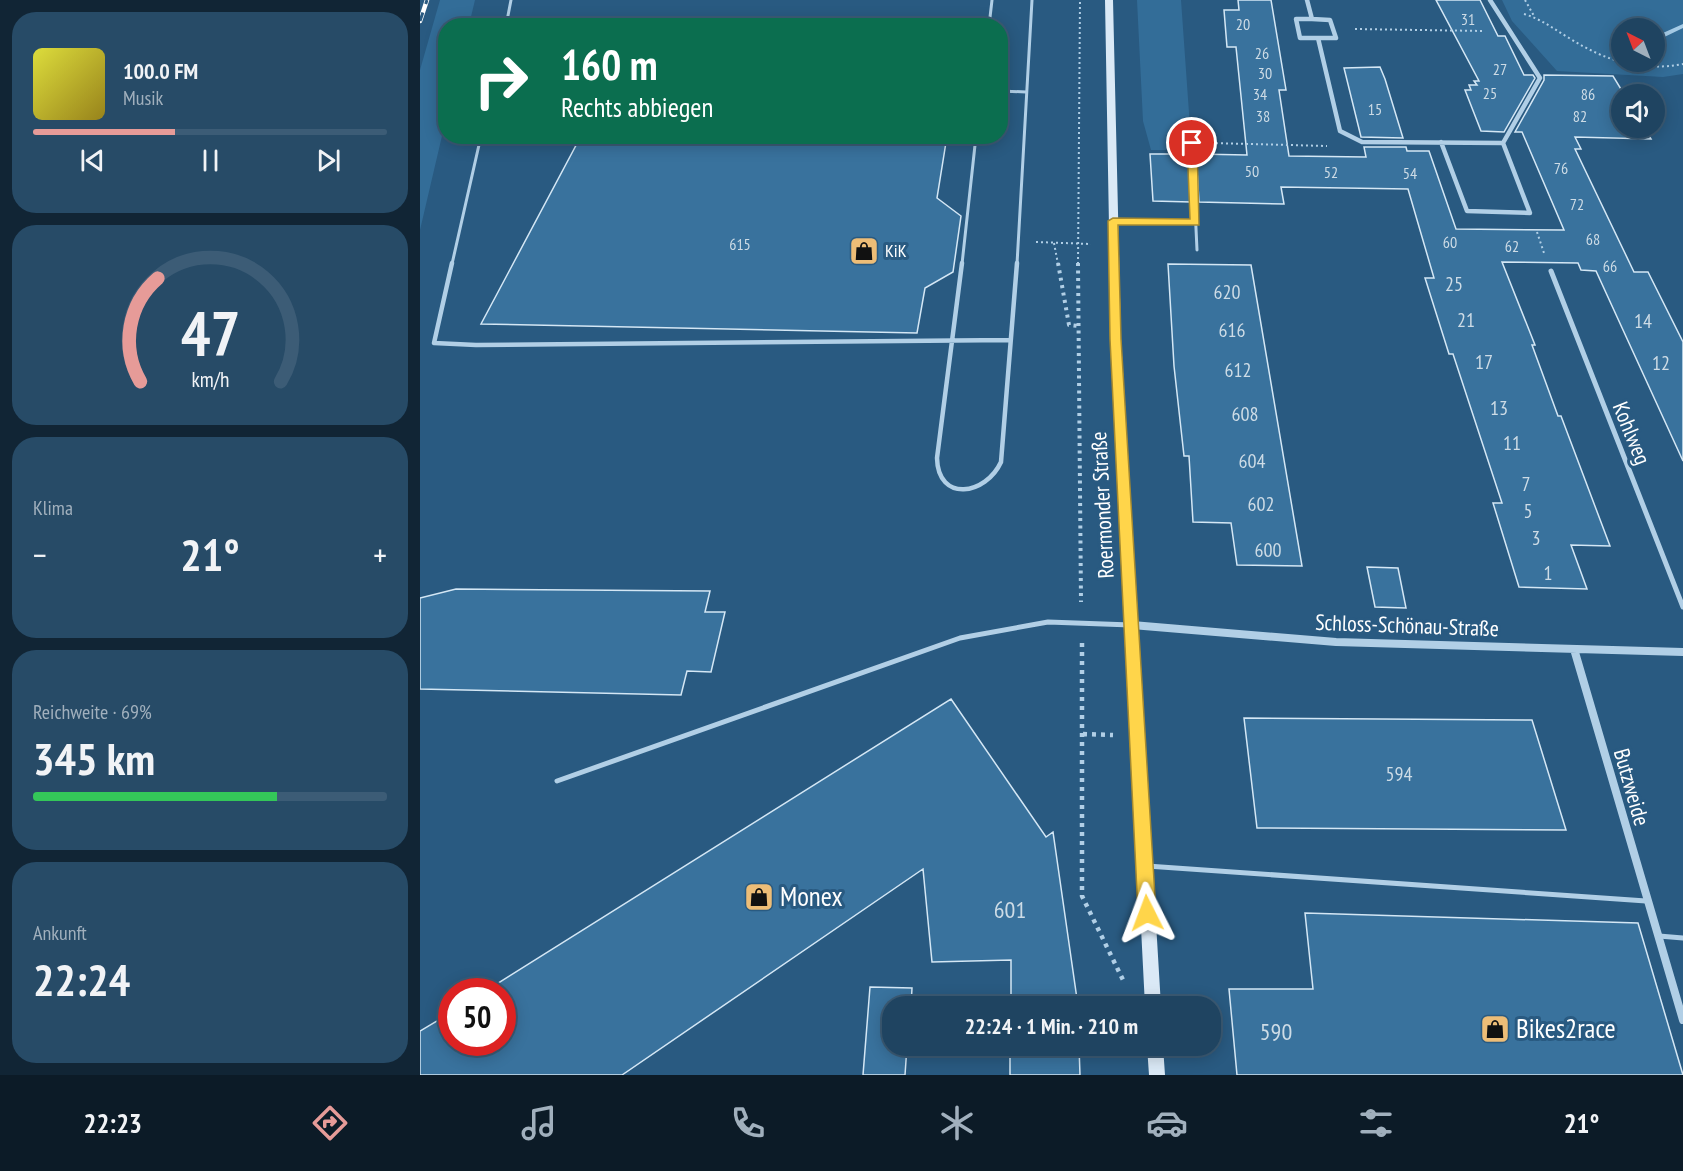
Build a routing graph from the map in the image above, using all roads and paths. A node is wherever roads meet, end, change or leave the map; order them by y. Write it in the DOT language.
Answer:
graph roads {
  1 [pos="511,0"];
  2 [pos="992,0"];
  3 [pos="1032,0"];
  4 [pos="1080,0"];
  5 [pos="1110,0"];
  6 [pos="1307,0"];
  7 [pos="1490,0"];
  8 [pos="1525,0"];
  9 [pos="1496,11"];
  10 [pos="1535,16"];
  11 [pos="508,18"];
  12 [pos="990,18"];
  13 [pos="1312,19"];
  14 [pos="1333,28"];
  15 [pos="1510,32"];
  16 [pos="1318,38"];
  17 [pos="1683,64"];
  18 [pos="1008,91"];
  19 [pos="1026,92"];
  20 [pos="1349,137"];
  21 [pos="1441,142"];
  22 [pos="1192,143"];
  23 [pos="1503,143"];
  24 [pos="479,144"];
  25 [pos="975,144"];
  26 [pos="1530,213"];
  27 [pos="1113,221"];
  28 [pos="1195,223"];
  29 [pos="1078,243"];
  30 [pos="1197,250"];
  31 [pos="1551,271"];
  32 [pos="1078,326"];
  33 [pos="954,340"];
  34 [pos="1010,340"];
  35 [pos="1683,607"];
  36 [pos="1082,623"];
  37 [pos="1131,625"];
  38 [pos="1574,649"];
  39 [pos="1683,652"];
  40 [pos="557,781"];
  41 [pos="1144,866"];
  42 [pos="1646,901"];
  43 [pos="1656,936"];
  44 [pos="1683,938"];
  45 [pos="1126,986"];
  46 [pos="1152,996"];
  47 [pos="1683,1020"];
  48 [pos="1156,1056"];
  49 [pos="1157,1075"];
  1 -- 11 [label="lane"];
  2 -- 12 [label="lane"];
  3 -- 19 [label="lane"];
  4 -- 29 [label="path"];
  5 -- 27 [label="main road, Roermonder Straße"];
  6 -- 13 [label="street"];
  7 -- 9 [label="street"];
  8 -- 10 [label="path"];
  9 -- 10 [label="path"];
  9 -- 15 [label="street"];
  10 -- 17 [label="path"];
  13 -- 14 [label="street"];
  13 -- 16 [label="street"];
  14 -- 15 [label="path"];
  14 -- 16 [label="street"];
  15 -- 23 [label="street"];
  16 -- 20 [label="street"];
  18 -- 19 [label="lane"];
  19 -- 34 [label="lane"];
  20 -- 21 [label="street"];
  20 -- 22 [label="path"];
  21 -- 23 [label="street"];
  21 -- 26 [label="street"];
  22 -- 28 [label="lane"];
  23 -- 26 [label="street"];
  24 -- 33 [label="lane"];
  25 -- 33 [label="lane"];
  26 -- 31 [label="path"];
  27 -- 28 [label="lane"];
  27 -- 37 [label="main road, Roermonder Straße"];
  28 -- 30 [label="lane"];
  29 -- 32 [label="path"];
  29 -- 32 [label="path"];
  31 -- 35 [label="street, Kohlweg"];
  32 -- 36 [label="path"];
  33 -- 34 [label="lane"];
  33 -- 34 [label="lane"];
  36 -- 37 [label="lane"];
  36 -- 40 [label="lane"];
  36 -- 45 [label="path"];
  37 -- 38 [label="street, Schloss-Schönau-Straße"];
  37 -- 41 [label="main road, Roermonder Straße"];
  38 -- 39 [label="street, Schloss-Schönau-Straße"];
  38 -- 42 [label="street, Butzweide"];
  41 -- 42 [label="lane"];
  41 -- 46 [label="main road, Roermonder Straße"];
  42 -- 43 [label="street, Butzweide"];
  43 -- 44 [label="lane"];
  43 -- 47 [label="street, Butzweide"];
  48 -- 49 [label="main road"];
}
